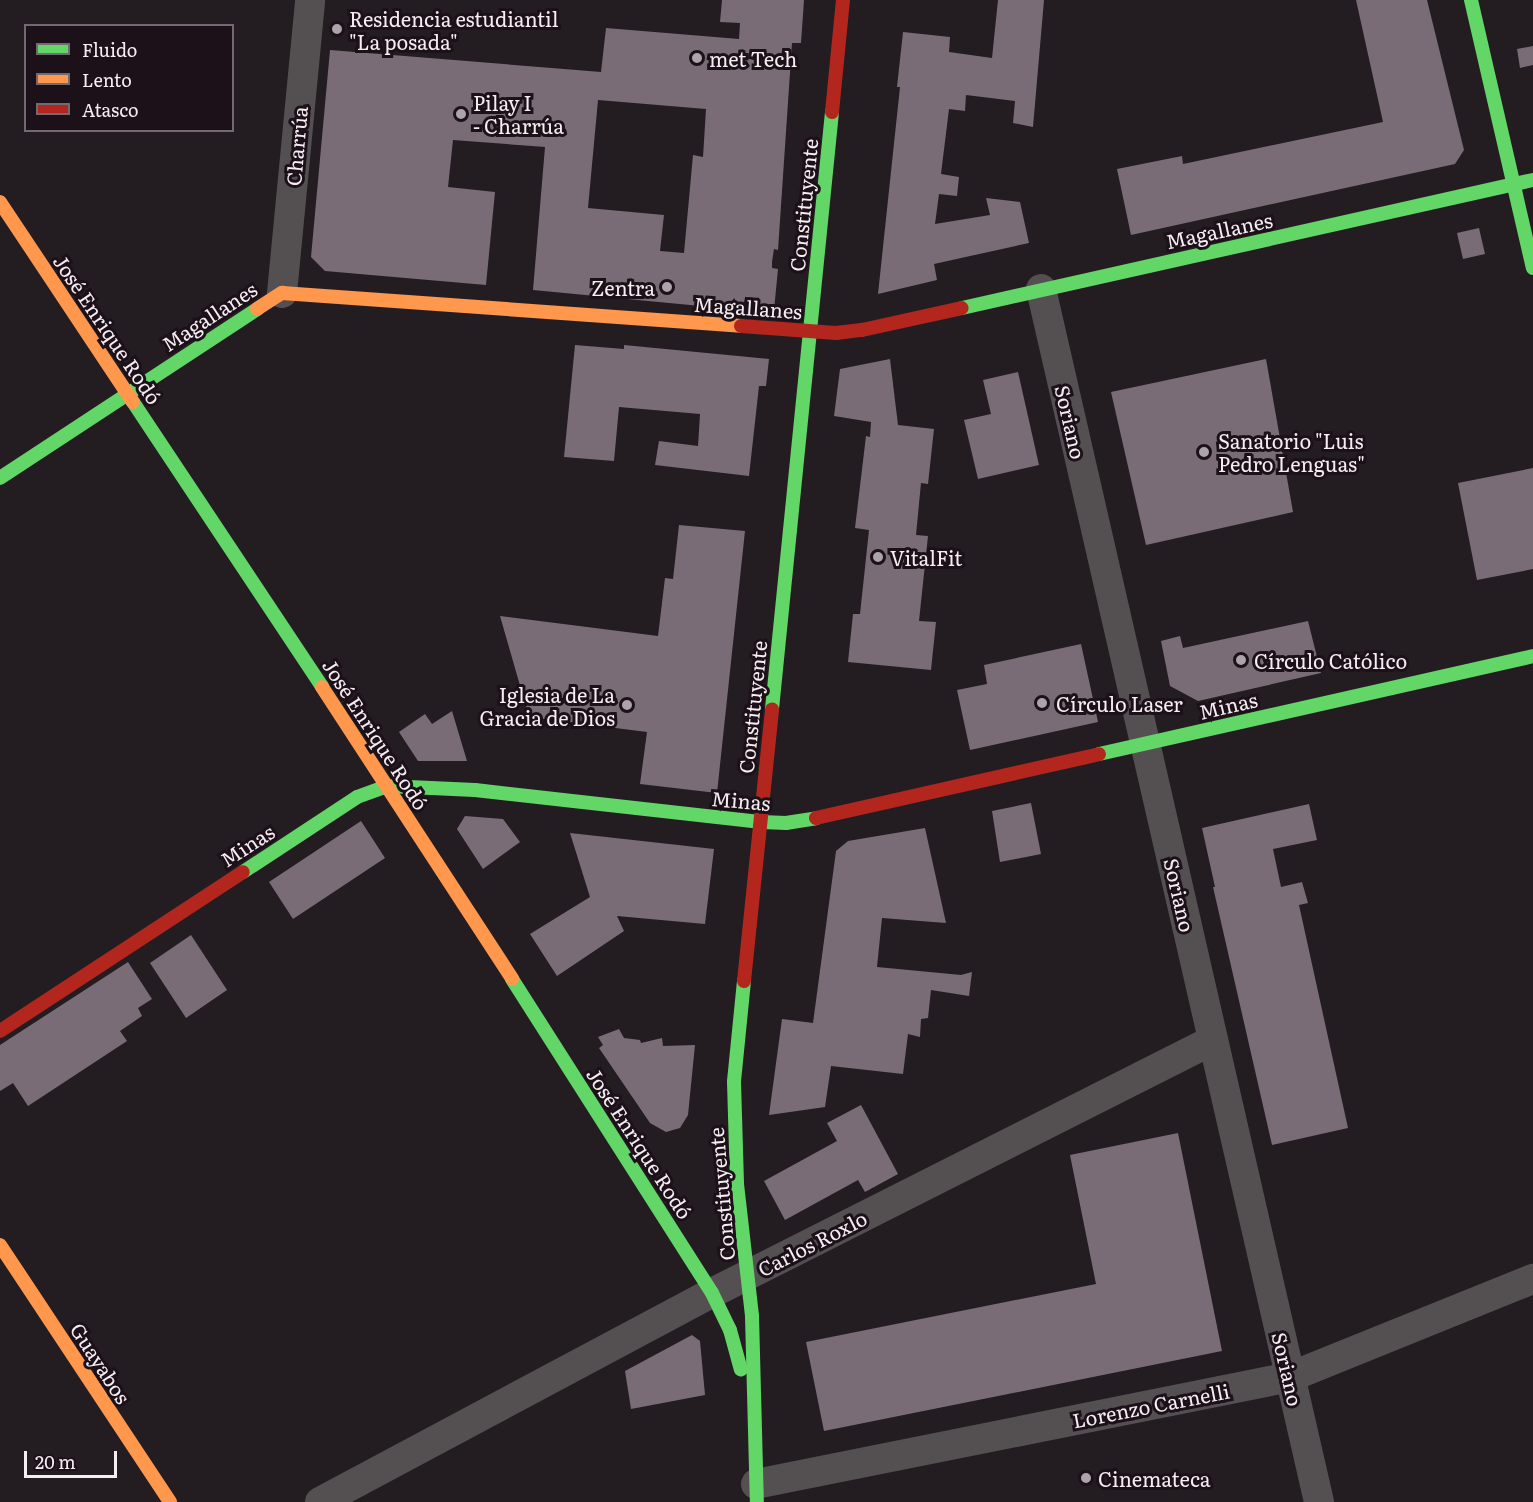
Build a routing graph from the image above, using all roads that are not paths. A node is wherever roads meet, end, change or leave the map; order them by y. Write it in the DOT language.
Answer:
graph roads {
  1 [pos="310,0"];
  2 [pos="843,0"];
  3 [pos="1471,0"];
  4 [pos="1533,180"];
  5 [pos="1514,185"];
  6 [pos="0,202"];
  7 [pos="1533,268"];
  8 [pos="1041,289"];
  9 [pos="282,292"];
  10 [pos="809,332"];
  11 [pos="127,393"];
  12 [pos="0,478"];
  13 [pos="1533,656"];
  14 [pos="1145,743"];
  15 [pos="387,786"];
  16 [pos="759,822"];
  17 [pos="0,1031"];
  18 [pos="1213,1040"];
  19 [pos="0,1245"];
  20 [pos="747,1276"];
  21 [pos="1533,1279"];
  22 [pos="712,1293"];
  23 [pos="1290,1377"];
  24 [pos="754,1418"];
  25 [pos="756,1493"];
  26 [pos="170,1502"];
  27 [pos="320,1502"];
  28 [pos="1319,1502"];
  1 -- 9 [label="street, Charrúa"];
  2 -- 10 [label="street, Constituyente"];
  3 -- 5 [label="street"];
  4 -- 5 [label="street, Magallanes"];
  5 -- 7 [label="street"];
  5 -- 8 [label="street, Magallanes"];
  6 -- 11 [label="street, José Enrique Rodó"];
  8 -- 10 [label="street, Magallanes"];
  8 -- 14 [label="street, Soriano"];
  9 -- 10 [label="street, Magallanes"];
  9 -- 11 [label="street, Magallanes"];
  10 -- 16 [label="street, Constituyente"];
  11 -- 12 [label="street, Magallanes"];
  11 -- 15 [label="street, José Enrique Rodó"];
  13 -- 14 [label="street, Minas"];
  14 -- 16 [label="street, Minas"];
  14 -- 18 [label="street, Soriano"];
  15 -- 16 [label="street, Minas"];
  15 -- 17 [label="street, Minas"];
  15 -- 22 [label="street, José Enrique Rodó"];
  16 -- 20 [label="street, Constituyente"];
  18 -- 20 [label="street, Carlos Roxlo"];
  18 -- 23 [label="street, Soriano"];
  19 -- 26 [label="street, Guayabos"];
  20 -- 22 [label="street, Carlos Roxlo"];
  20 -- 24 [label="street, Constituyente"];
  21 -- 23 [label="street, Lorenzo Carnelli"];
  22 -- 24 [label="street, Constituyente"];
  22 -- 27 [label="street, Carlos Roxlo"];
  23 -- 25 [label="street, Lorenzo Carnelli"];
  23 -- 28 [label="street, Soriano"];
  24 -- 25 [label="street, Constituyente"];
}
